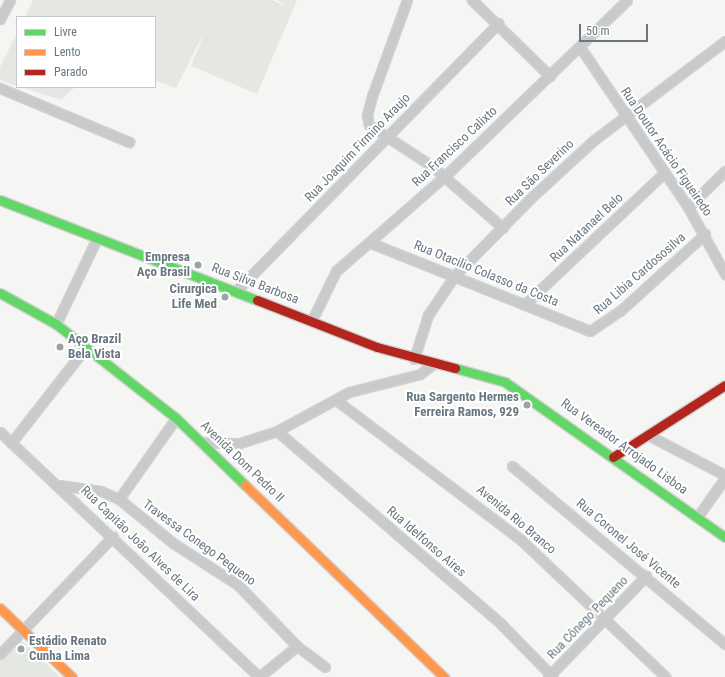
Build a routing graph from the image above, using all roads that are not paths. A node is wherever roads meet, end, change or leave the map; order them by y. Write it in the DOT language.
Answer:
graph roads {
  1 [pos="10,0"];
  2 [pos="407,0"];
  3 [pos="472,0"];
  4 [pos="627,0"];
  5 [pos="0,19"];
  6 [pos="498,23"];
  7 [pos="725,41"];
  8 [pos="580,47"];
  9 [pos="550,76"];
  10 [pos="0,88"];
  11 [pos="626,115"];
  12 [pos="386,138"];
  13 [pos="129,142"];
  14 [pos="725,171"];
  15 [pos="665,172"];
  16 [pos="445,176"];
  17 [pos="0,200"];
  18 [pos="688,207"];
  19 [pos="503,228"];
  20 [pos="705,234"];
  21 [pos="97,238"];
  22 [pos="371,243"];
  23 [pos="722,264"];
  24 [pos="725,274"];
  25 [pos="456,275"];
  26 [pos="236,291"];
  27 [pos="0,292"];
  28 [pos="526,303"];
  29 [pos="312,320"];
  30 [pos="56,324"];
  31 [pos="590,331"];
  32 [pos="86,347"];
  33 [pos="414,359"];
  34 [pos="433,364"];
  35 [pos="505,382"];
  36 [pos="725,386"];
  37 [pos="336,400"];
  38 [pos="176,418"];
  39 [pos="278,431"];
  40 [pos="0,432"];
  41 [pos="648,435"];
  42 [pos="204,442"];
  43 [pos="11,443"];
  44 [pos="613,457"];
  45 [pos="512,466"];
  46 [pos="725,475"];
  47 [pos="725,478"];
  48 [pos="59,484"];
  49 [pos="119,499"];
  50 [pos="698,516"];
  51 [pos="114,536"];
  52 [pos="725,537"];
  53 [pos="646,576"];
  54 [pos="0,608"];
  55 [pos="606,617"];
  56 [pos="23,630"];
  57 [pos="725,644"];
  58 [pos="297,646"];
  59 [pos="0,654"];
  60 [pos="325,667"];
  61 [pos="551,676"];
  62 [pos="72,677"];
  63 [pos="259,677"];
  64 [pos="444,677"];
  65 [pos="666,677"];
  1 -- 5 [label="street"];
  2 -- 12 [label="street"];
  3 -- 6 [label="street"];
  4 -- 8 [label="street, Rua Francisco Calixto"];
  6 -- 9 [label="street"];
  6 -- 12 [label="street, Rua Joaquim Firmino Araujo"];
  7 -- 11 [label="street, Rua São Severino"];
  8 -- 9 [label="street, Rua Francisco Calixto"];
  8 -- 11 [label="street, Rua Doutor Acácio Figueiredo"];
  9 -- 16 [label="street, Rua Francisco Calixto"];
  10 -- 13 [label="street"];
  11 -- 15 [label="street, Rua Doutor Acácio Figueiredo"];
  11 -- 19 [label="street, Rua São Severino"];
  12 -- 16 [label="street"];
  12 -- 26 [label="street, Rua Joaquim Firmino Araujo"];
  14 -- 18 [label="street"];
  15 -- 18 [label="street, Rua Doutor Acácio Figueiredo"];
  15 -- 28 [label="street, Rua Natanael Belo"];
  16 -- 19 [label="street"];
  16 -- 22 [label="street, Rua Francisco Calixto"];
  17 -- 21 [label="main road, Rua Silva Barbosa"];
  18 -- 20 [label="street, Rua Doutor Acácio Figueiredo"];
  19 -- 25 [label="street, Rua São Severino"];
  20 -- 23 [label="street, Rua Doutor Acácio Figueiredo"];
  20 -- 31 [label="street, Rua Libia Cardososilva"];
  21 -- 26 [label="main road, Rua Silva Barbosa"];
  21 -- 30 [label="street"];
  22 -- 25 [label="street, Rua Otacilio Colasso da Costa"];
  22 -- 29 [label="street, Rua Francisco Calixto"];
  23 -- 24 [label="street, Rua Doutor Acácio Figueiredo"];
  25 -- 28 [label="street, Rua Otacilio Colasso da Costa"];
  25 -- 33 [label="street, Rua São Severino"];
  26 -- 29 [label="main road, Rua Silva Barbosa"];
  27 -- 30 [label="main road, Avenida Dom Pedro II"];
  28 -- 31 [label="street, Rua Otacilio Colasso da Costa"];
  29 -- 33 [label="main road, Rua Silva Barbosa"];
  30 -- 32 [label="main road, Avenida Dom Pedro II"];
  32 -- 38 [label="main road, Avenida Dom Pedro II"];
  32 -- 43 [label="street"];
  33 -- 34 [label="main road, Rua Silva Barbosa"];
  34 -- 35 [label="main road, Rua Silva Barbosa"];
  34 -- 37 [label="street"];
  35 -- 44 [label="main road, Rua Vereador Arrojado Lisboa"];
  36 -- 41 [label="main road"];
  37 -- 39 [label="street"];
  37 -- 55 [label="street, Avenida Rio Branco"];
  38 -- 42 [label="main road, Avenida Dom Pedro II"];
  38 -- 49 [label="street"];
  39 -- 42 [label="street"];
  39 -- 61 [label="street, Rua Idelfonso Aires"];
  40 -- 43 [label="street, Rua Capitão João Alves de Lira"];
  41 -- 44 [label="main road"];
  41 -- 46 [label="street"];
  42 -- 64 [label="main road, Avenida Dom Pedro II"];
  43 -- 48 [label="street, Rua Capitão João Alves de Lira"];
  44 -- 50 [label="main road, Rua Vereador Arrojado Lisboa"];
  45 -- 53 [label="street, Rua Coronel José Vicente"];
  47 -- 50 [label="street"];
  48 -- 49 [label="street, Travessa Conego Pequeno"];
  48 -- 51 [label="street, Rua Capitão João Alves de Lira"];
  49 -- 58 [label="street, Travessa Conego Pequeno"];
  50 -- 52 [label="main road, Rua Vereador Arrojado Lisboa"];
  51 -- 56 [label="street"];
  51 -- 63 [label="street, Rua Capitão João Alves de Lira"];
  53 -- 55 [label="street, Rua Cônego Pequeno"];
  53 -- 57 [label="street, Rua Coronel José Vicente"];
  54 -- 56 [label="main road"];
  55 -- 61 [label="street, Rua Cônego Pequeno"];
  55 -- 65 [label="street, Avenida Rio Branco"];
  56 -- 59 [label="street"];
  56 -- 62 [label="main road"];
  58 -- 60 [label="street, Travessa Conego Pequeno"];
  58 -- 63 [label="street"];
}
